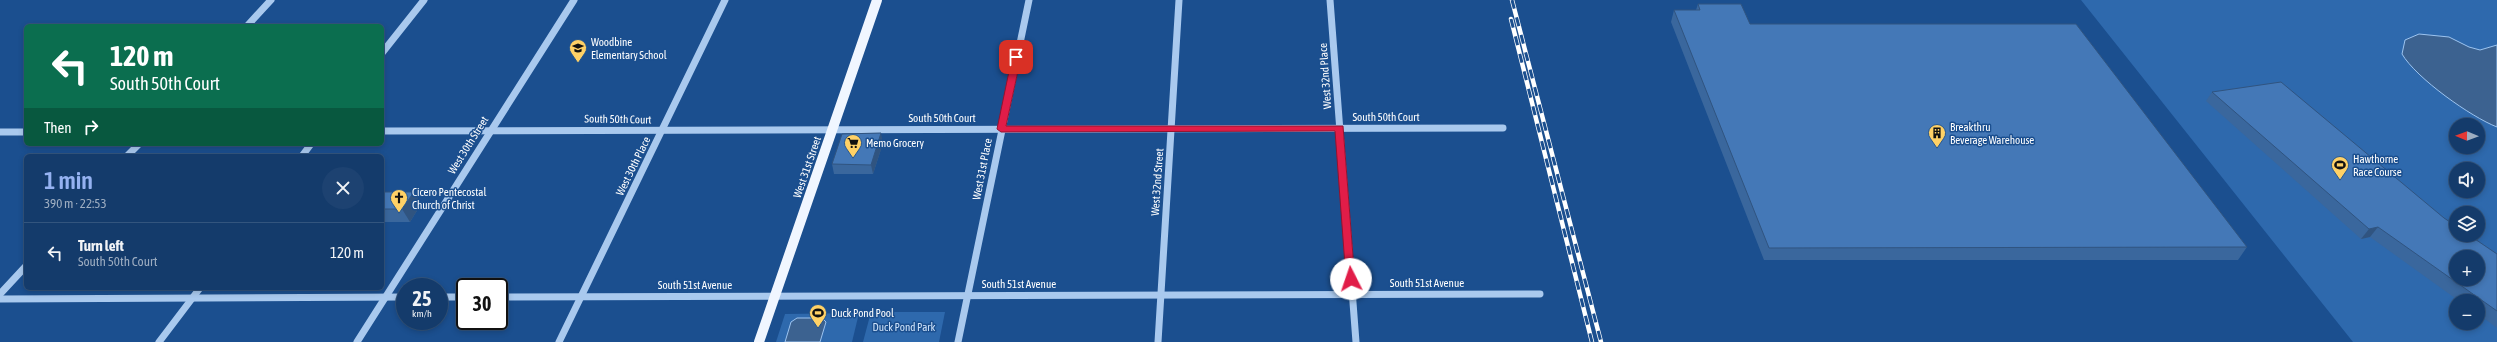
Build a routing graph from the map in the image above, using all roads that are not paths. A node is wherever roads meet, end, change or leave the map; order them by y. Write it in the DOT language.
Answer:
graph roads {
  1 [pos="271,0"];
  2 [pos="424,0"];
  3 [pos="574,0"];
  4 [pos="725,0"];
  5 [pos="877,0"];
  6 [pos="1029,0"];
  7 [pos="1180,0"];
  8 [pos="1330,0"];
  9 [pos="249,24"];
  10 [pos="384,50"];
  11 [pos="1340,128"];
  12 [pos="1503,128"];
  13 [pos="1001,129"];
  14 [pos="1171,129"];
  15 [pos="490,130"];
  16 [pos="662,130"];
  17 [pos="832,130"];
  18 [pos="384,131"];
  19 [pos="0,132"];
  20 [pos="24,132"];
  21 [pos="136,146"];
  22 [pos="130,154"];
  23 [pos="24,268"];
  24 [pos="199,290"];
  25 [pos="0,294"];
  26 [pos="1352,294"];
  27 [pos="1540,294"];
  28 [pos="1161,295"];
  29 [pos="775,296"];
  30 [pos="968,296"];
  31 [pos="385,297"];
  32 [pos="396,297"];
  33 [pos="508,297"];
  34 [pos="582,297"];
  35 [pos="0,298"];
  36 [pos="193,298"];
  37 [pos="159,342"];
  38 [pos="357,342"];
  39 [pos="559,342"];
  40 [pos="759,342"];
  41 [pos="958,342"];
  42 [pos="1158,342"];
  43 [pos="1356,342"];
  1 -- 9 [label="street"];
  2 -- 10 [label="street"];
  3 -- 15 [label="street, West 30th Street"];
  4 -- 16 [label="street, West 30th Place"];
  5 -- 17 [label="main road, West 31st Street"];
  6 -- 13 [label="street, West 31st Place"];
  7 -- 14 [label="street, West 32nd Street"];
  8 -- 11 [label="street, West 32nd Place"];
  11 -- 12 [label="street, South 50th Court"];
  11 -- 14 [label="street, South 50th Court"];
  11 -- 26 [label="street, West 32nd Place"];
  13 -- 14 [label="street, South 50th Court"];
  13 -- 17 [label="street, South 50th Court"];
  13 -- 30 [label="street, West 31st Place"];
  14 -- 28 [label="street, West 32nd Street"];
  15 -- 16 [label="street, South 50th Court"];
  15 -- 18 [label="street, South 50th Court"];
  15 -- 31 [label="street, West 30th Street"];
  16 -- 17 [label="street, South 50th Court"];
  16 -- 34 [label="street, West 30th Place"];
  17 -- 29 [label="main road, West 31st Street"];
  19 -- 20 [label="street"];
  21 -- 22 [label="street"];
  23 -- 25 [label="street"];
  24 -- 36 [label="street"];
  26 -- 27 [label="street, South 51st Avenue"];
  26 -- 28 [label="street, South 51st Avenue"];
  26 -- 43 [label="street, West 32nd Place"];
  28 -- 30 [label="street, South 51st Avenue"];
  28 -- 42 [label="street, West 32nd Street"];
  29 -- 30 [label="street, South 51st Avenue"];
  29 -- 34 [label="street, South 51st Avenue"];
  29 -- 40 [label="main road, West 31st Street"];
  30 -- 41 [label="street, West 31st Place"];
  31 -- 32 [label="street"];
  31 -- 36 [label="street"];
  31 -- 38 [label="street, West 30th Street"];
  33 -- 34 [label="street, South 51st Avenue"];
  34 -- 39 [label="street, West 30th Place"];
  35 -- 36 [label="street"];
  36 -- 37 [label="street"];
}
